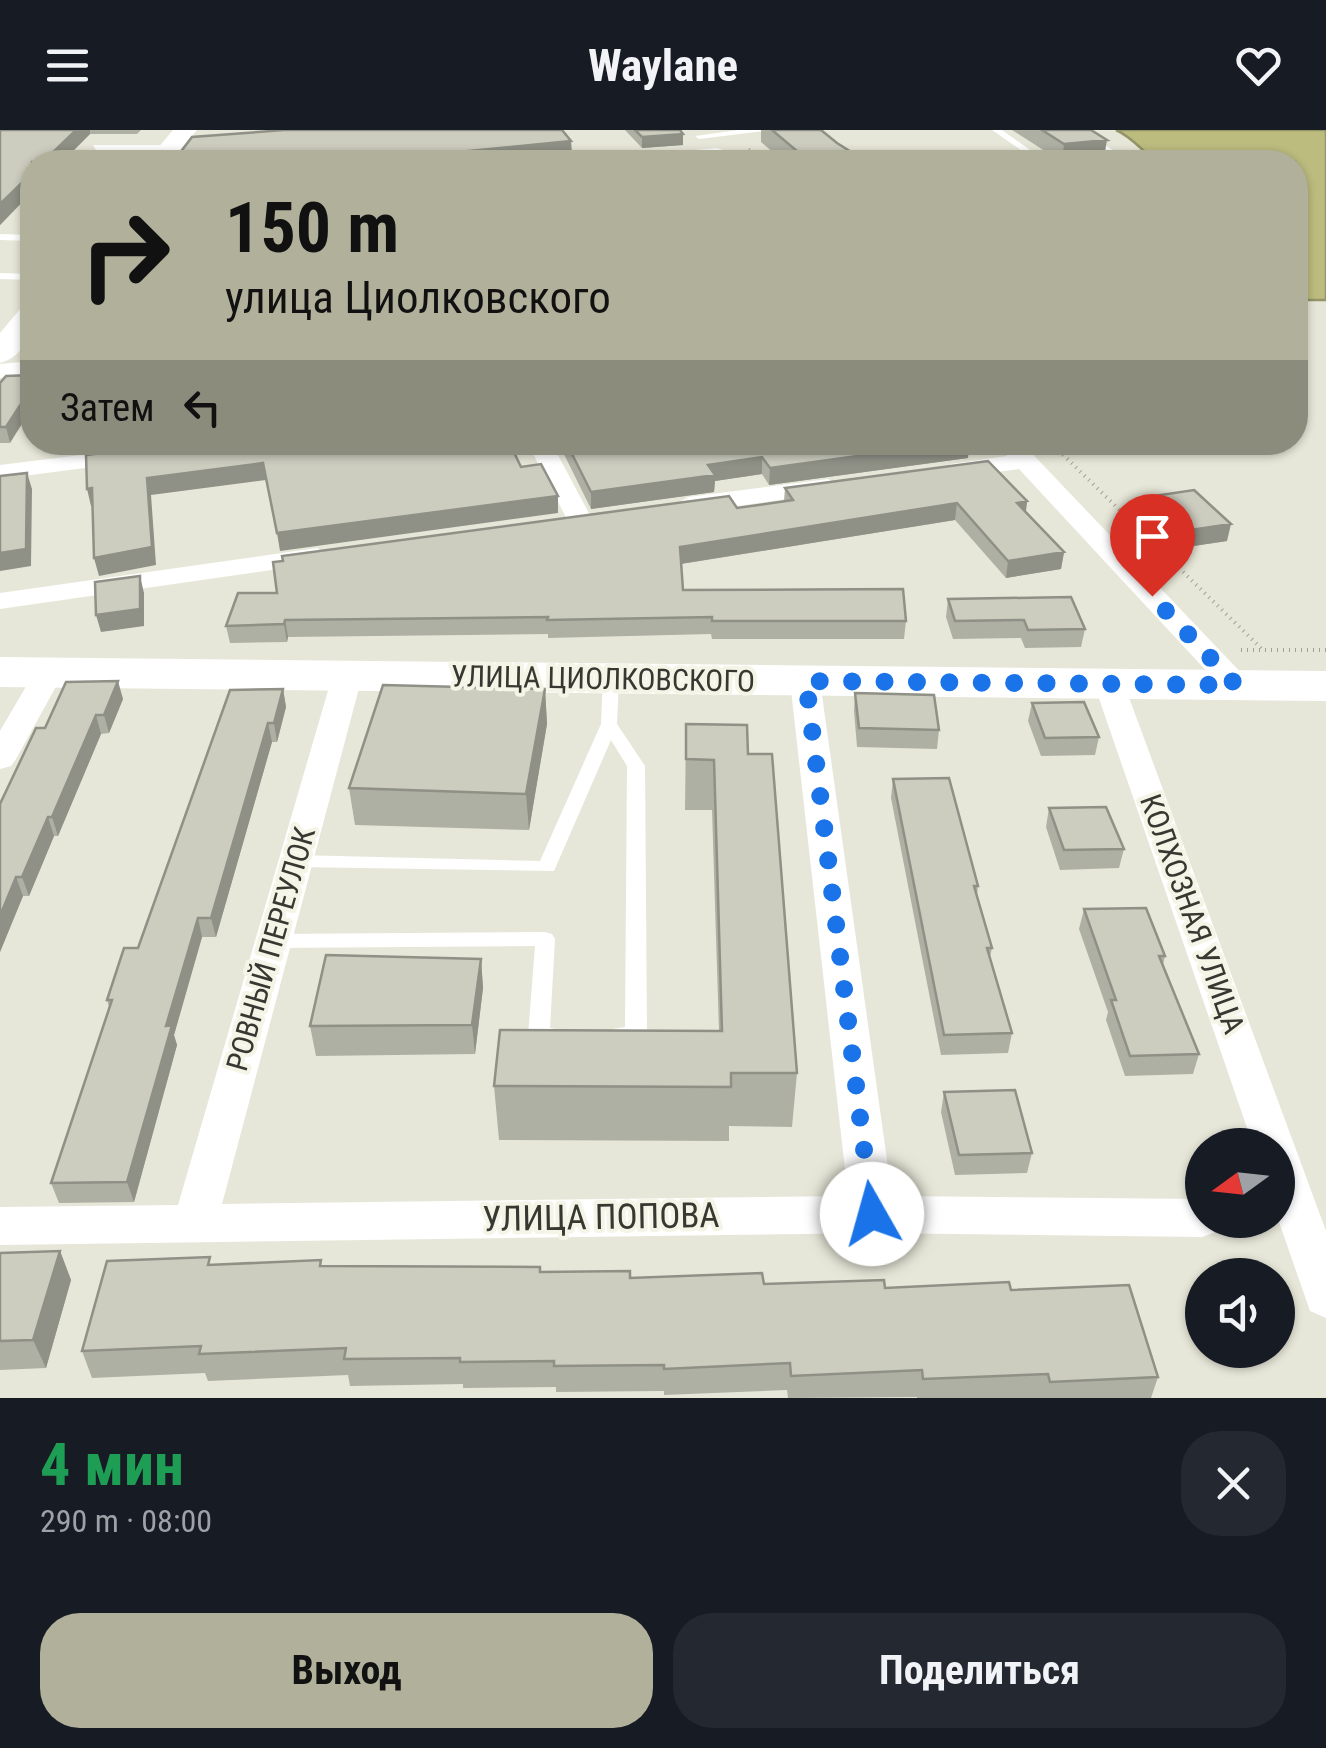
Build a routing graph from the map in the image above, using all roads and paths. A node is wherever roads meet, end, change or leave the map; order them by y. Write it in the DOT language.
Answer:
graph roads {
  1 [pos="767,130"];
  2 [pos="996,130"];
  3 [pos="1076,130"];
  4 [pos="696,133"];
  5 [pos="177,145"];
  6 [pos="96,147"];
  7 [pos="1026,150"];
  8 [pos="1108,150"];
  9 [pos="20,329"];
  10 [pos="0,353"];
  11 [pos="144,455"];
  12 [pos="546,455"];
  13 [pos="1004,455"];
  14 [pos="1019,455"];
  15 [pos="1061,455"];
  16 [pos="0,472"];
  17 [pos="928,474"];
  18 [pos="851,484"];
  19 [pos="657,509"];
  20 [pos="579,520"];
  21 [pos="348,552"];
  22 [pos="0,601"];
  23 [pos="1203,650"];
  24 [pos="1326,650"];
  25 [pos="1249,668"];
  26 [pos="0,672"];
  27 [pos="48,672"];
  28 [pos="347,677"];
  29 [pos="806,681"];
  30 [pos="1109,684"];
  31 [pos="1326,686"];
  32 [pos="610,702"];
  33 [pos="0,759"];
  34 [pos="296,861"];
  35 [pos="273,941"];
  36 [pos="1268,1128"];
  37 [pos="872,1214"];
  38 [pos="1185,1218"];
  39 [pos="195,1222"];
  40 [pos="0,1226"];
  41 [pos="1295,1232"];
  42 [pos="1326,1297"];
  1 -- 4 [label="lane"];
  2 -- 7 [label="lane"];
  3 -- 8 [label="lane"];
  5 -- 6 [label="lane"];
  9 -- 10 [label="street"];
  11 -- 16 [label="street"];
  12 -- 20 [label="street"];
  13 -- 17 [label="street"];
  14 -- 23 [label="street"];
  15 -- 25 [label="path"];
  18 -- 19 [label="street"];
  21 -- 22 [label="street"];
  23 -- 25 [label="street"];
  23 -- 25 [label="path"];
  24 -- 25 [label="path"];
  25 -- 30 [label="main road, УЛИЦА ЦИОЛКОВСКОГО"];
  25 -- 31 [label="main road, УЛИЦА ЦИОЛКОВСКОГО"];
  26 -- 27 [label="main road, УЛИЦА ЦИОЛКОВСКОГО"];
  27 -- 28 [label="main road, УЛИЦА ЦИОЛКОВСКОГО"];
  27 -- 33 [label="street"];
  28 -- 32 [label="main road, УЛИЦА ЦИОЛКОВСКОГО"];
  28 -- 34 [label="street, РОВНЫЙ ПЕРЕУЛОК"];
  29 -- 30 [label="main road, УЛИЦА ЦИОЛКОВСКОГО"];
  29 -- 32 [label="main road, УЛИЦА ЦИОЛКОВСКОГО"];
  29 -- 37 [label="street"];
  30 -- 36 [label="street, КОЛХОЗНАЯ УЛИЦА"];
  32 -- 34 [label="lane"];
  32 -- 35 [label="lane"];
  34 -- 35 [label="street, РОВНЫЙ ПЕРЕУЛОК"];
  35 -- 39 [label="street, РОВНЫЙ ПЕРЕУЛОК"];
  37 -- 38 [label="street, УЛИЦА ПОПОВА"];
  37 -- 39 [label="street, УЛИЦА ПОПОВА"];
  39 -- 40 [label="street, УЛИЦА ПОПОВА"];
  41 -- 42 [label="street"];
}
